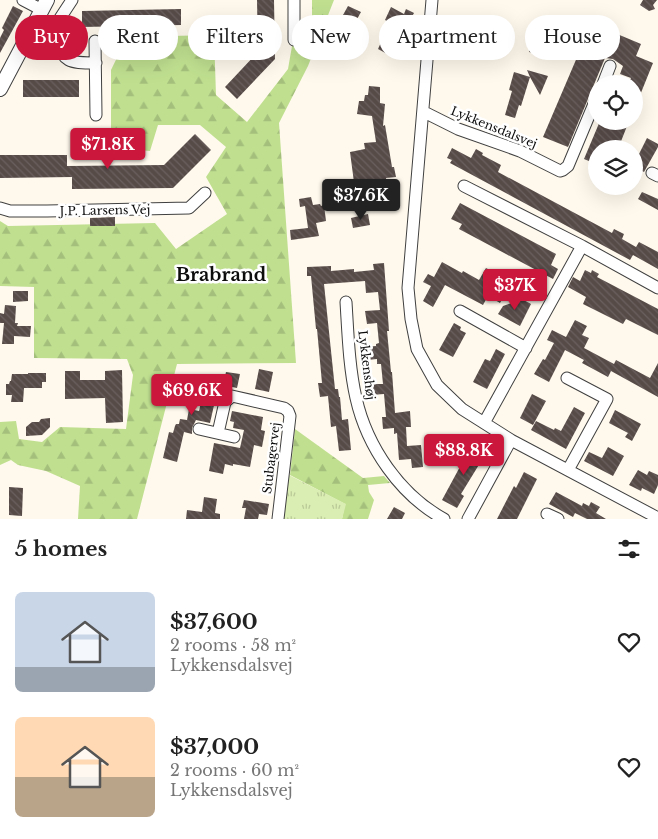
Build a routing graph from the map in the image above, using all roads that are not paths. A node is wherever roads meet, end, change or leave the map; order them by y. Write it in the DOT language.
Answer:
graph roads {
  1 [pos="23,0"];
  2 [pos="72,0"];
  3 [pos="294,0"];
  4 [pos="432,0"];
  5 [pos="45,5"];
  6 [pos="61,15"];
  7 [pos="294,15"];
  8 [pos="95,41"];
  9 [pos="16,60"];
  10 [pos="68,60"];
  11 [pos="96,62"];
  12 [pos="610,66"];
  13 [pos="606,75"];
  14 [pos="0,89"];
  15 [pos="424,112"];
  16 [pos="96,115"];
  17 [pos="588,118"];
  18 [pos="464,186"];
  19 [pos="205,193"];
  20 [pos="0,208"];
  21 [pos="582,246"];
  22 [pos="658,288"];
  23 [pos="346,302"];
  24 [pos="460,311"];
  25 [pos="526,348"];
  26 [pos="567,378"];
  27 [pos="484,424"];
  28 [pos="199,429"];
  29 [pos="218,433"];
  30 [pos="234,437"];
  31 [pos="510,440"];
  32 [pos="568,470"];
  33 [pos="657,516"];
  34 [pos="278,519"];
  35 [pos="444,519"];
  36 [pos="468,519"];
  1 -- 5 [label="street"];
  2 -- 6 [label="street"];
  3 -- 7 [label="street"];
  4 -- 15 [label="street"];
  8 -- 11 [label="street"];
  9 -- 14 [label="street"];
  10 -- 11 [label="street"];
  11 -- 16 [label="street"];
  12 -- 13 [label="street"];
  15 -- 17 [label="street, Lykkensdalsvej"];
  15 -- 27 [label="street"];
  18 -- 21 [label="street"];
  19 -- 20 [label="street, J.P. Larsens Vej"];
  21 -- 22 [label="street"];
  21 -- 25 [label="street"];
  23 -- 35 [label="street, Lykkenshøj"];
  24 -- 25 [label="street"];
  25 -- 27 [label="street"];
  26 -- 32 [label="street"];
  27 -- 31 [label="street"];
  28 -- 29 [label="street"];
  29 -- 30 [label="street"];
  29 -- 34 [label="street, Stubagervej"];
  31 -- 32 [label="street"];
  31 -- 36 [label="street"];
  32 -- 33 [label="street"];
}
